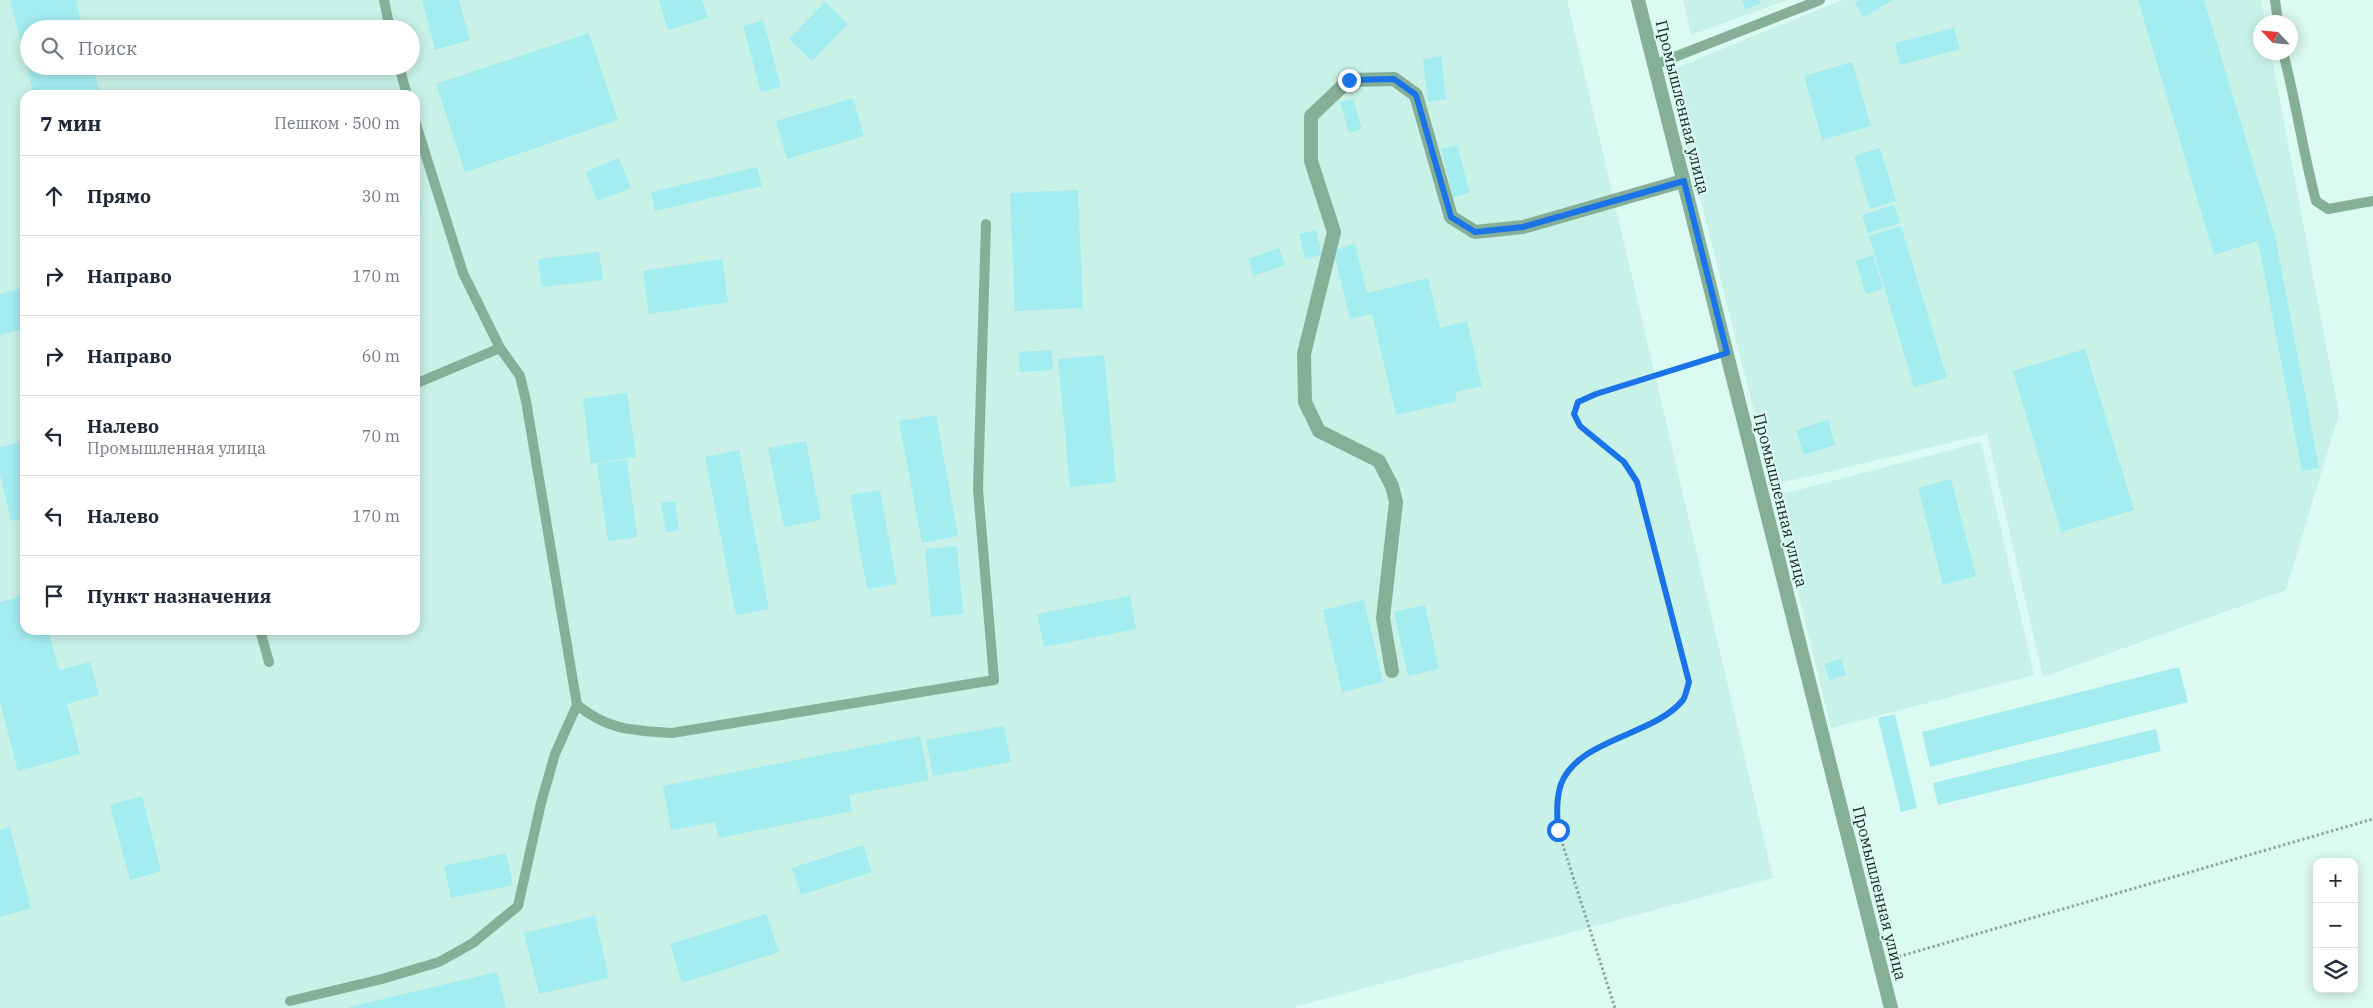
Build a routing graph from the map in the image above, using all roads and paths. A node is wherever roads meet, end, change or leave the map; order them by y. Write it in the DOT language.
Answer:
graph roads {
  1 [pos="384,0"];
  2 [pos="1638,0"];
  3 [pos="1820,0"];
  4 [pos="2275,0"];
  5 [pos="2277,15"];
  6 [pos="388,20"];
  7 [pos="2285,60"];
  8 [pos="1654,65"];
  9 [pos="401,75"];
  10 [pos="406,90"];
  11 [pos="420,137"];
  12 [pos="1684,181"];
  13 [pos="2373,201"];
  14 [pos="986,224"];
  15 [pos="500,348"];
  16 [pos="1727,353"];
  17 [pos="420,382"];
  18 [pos="261,635"];
  19 [pos="269,662"];
  20 [pos="1392,672"];
  21 [pos="577,705"];
  22 [pos="2373,819"];
  23 [pos="1879,963"];
  24 [pos="290,1001"];
  25 [pos="1615,1008"];
  26 [pos="1891,1008"];
  1 -- 6 [label="lane"];
  2 -- 8 [label="street, Промышленная улица"];
  3 -- 8 [label="lane"];
  4 -- 5 [label="lane"];
  7 -- 13 [label="lane"];
  8 -- 12 [label="street, Промышленная улица"];
  9 -- 10 [label="lane"];
  11 -- 15 [label="lane"];
  12 -- 16 [label="street, Промышленная улица"];
  12 -- 20 [label="street"];
  14 -- 21 [label="lane"];
  15 -- 17 [label="lane"];
  15 -- 21 [label="lane"];
  16 -- 23 [label="street, Промышленная улица"];
  16 -- 25 [label="path"];
  18 -- 19 [label="lane"];
  21 -- 24 [label="lane"];
  22 -- 23 [label="path"];
  23 -- 26 [label="street, Промышленная улица"];
}
